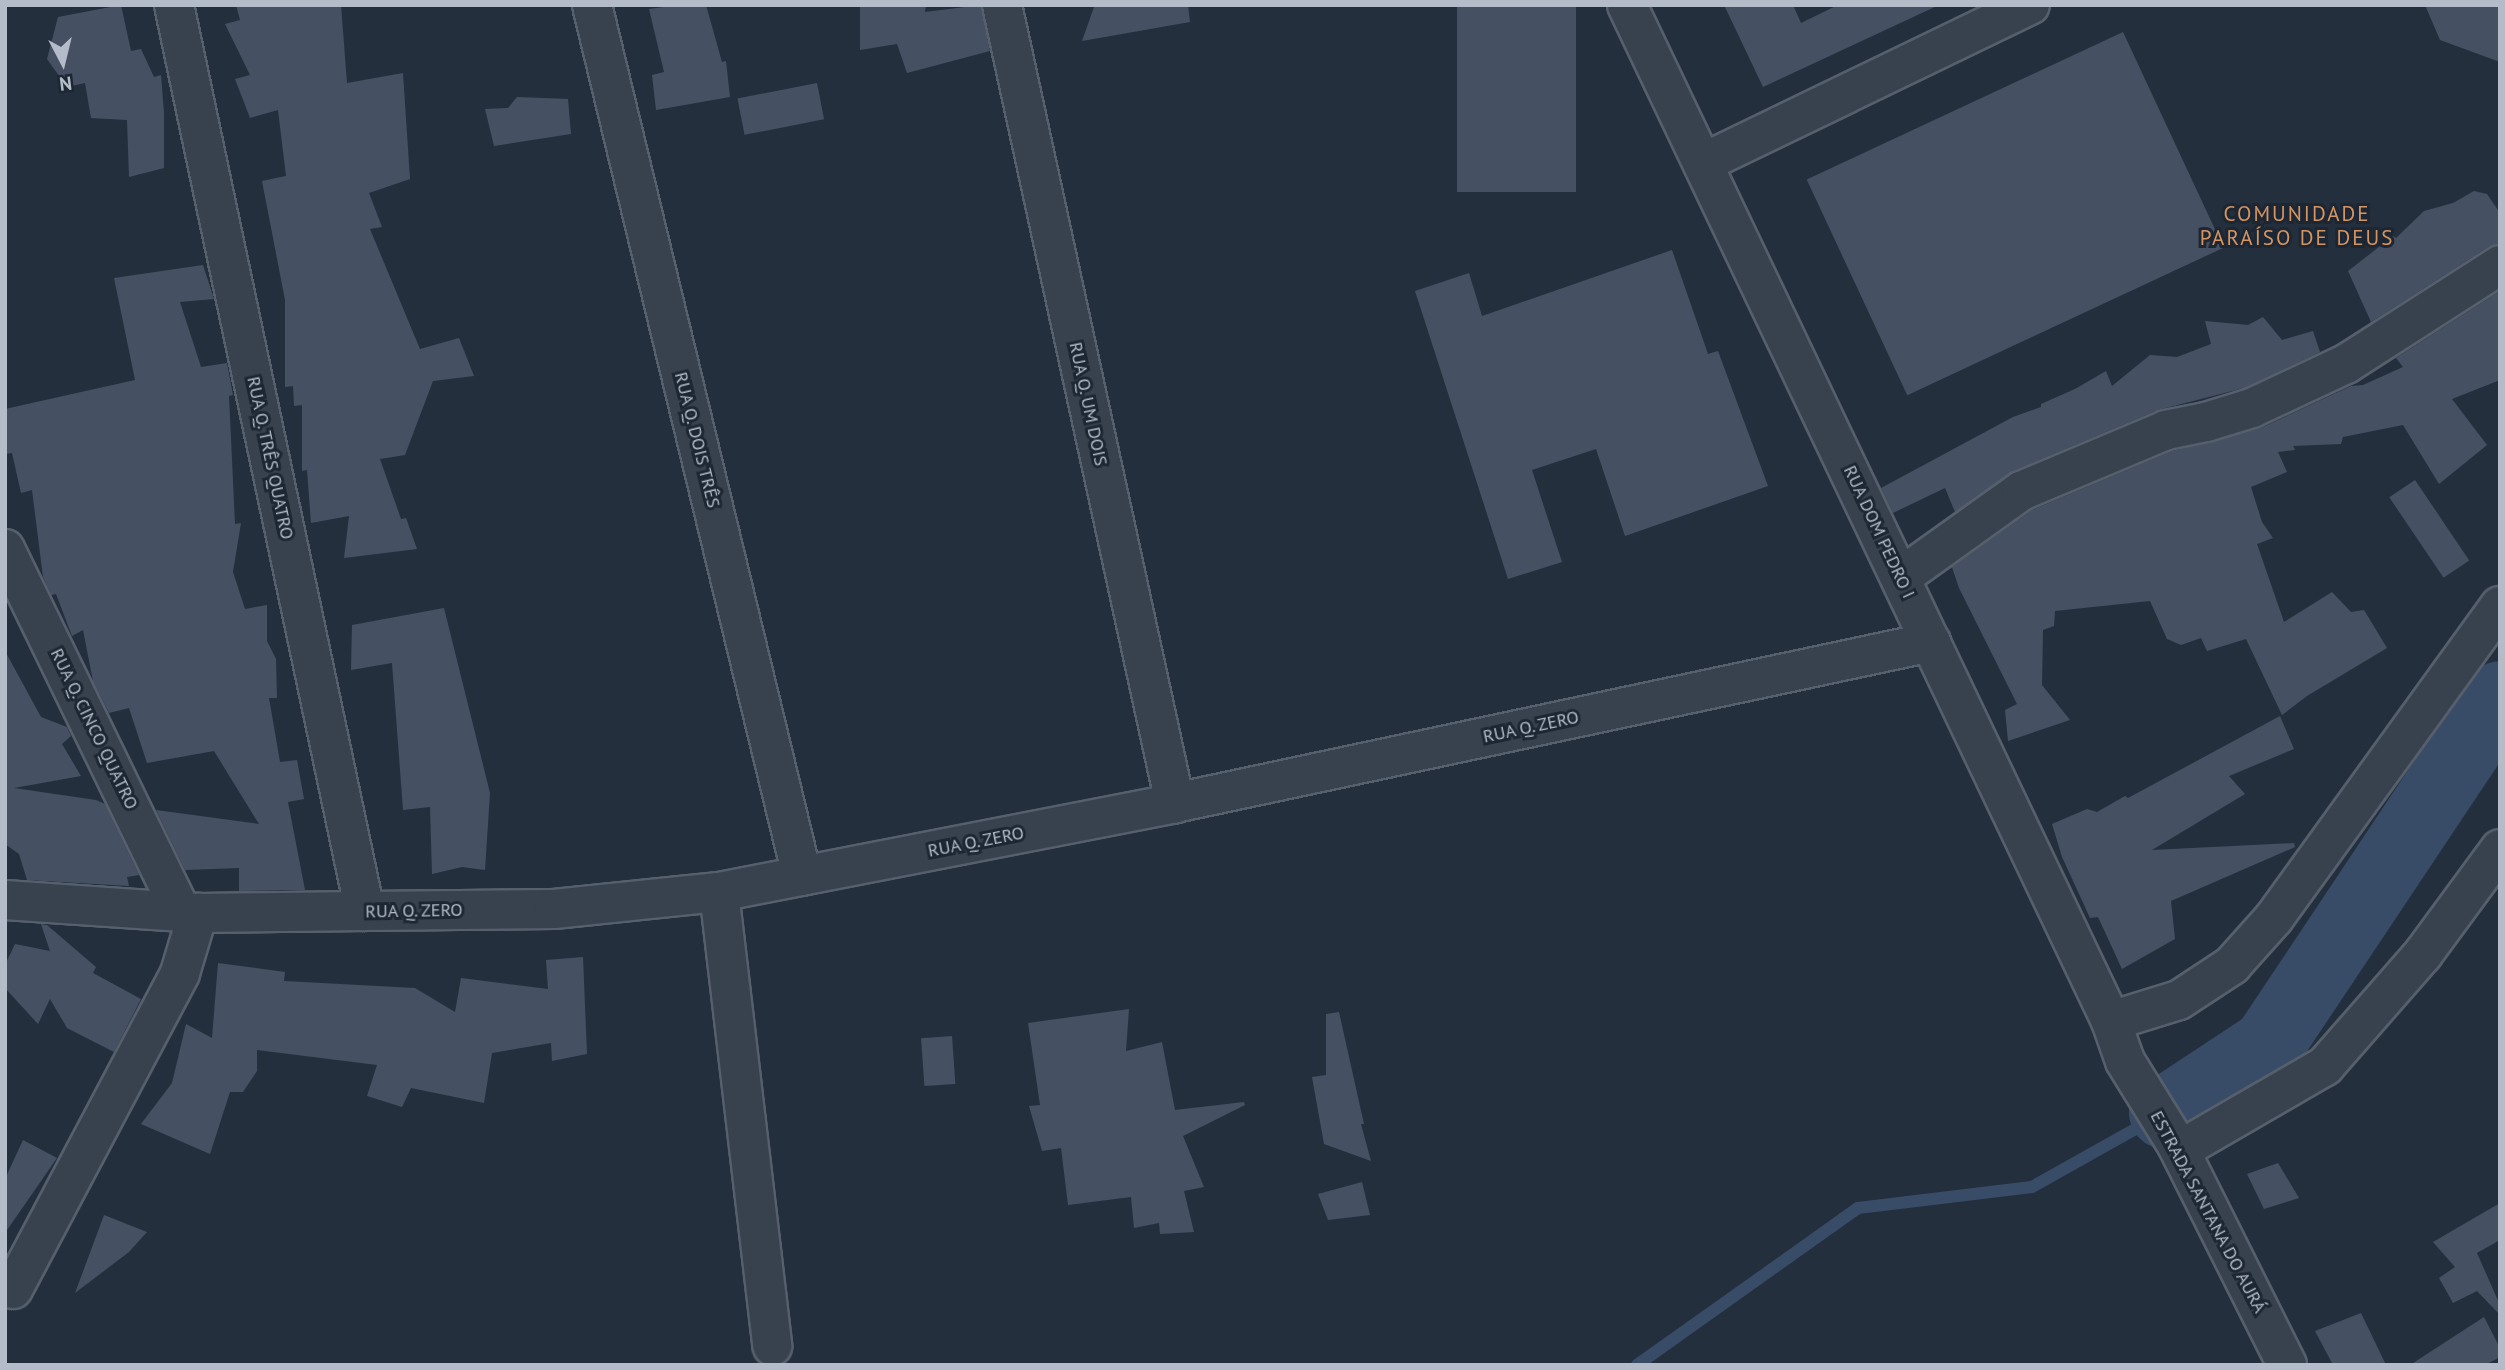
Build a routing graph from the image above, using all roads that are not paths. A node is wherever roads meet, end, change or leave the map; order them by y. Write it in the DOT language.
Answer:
graph roads {
  1 [pos="174,5"];
  2 [pos="592,5"];
  3 [pos="1002,5"];
  4 [pos="1627,5"];
  5 [pos="2030,5"];
  6 [pos="1703,163"];
  7 [pos="2500,265"];
  8 [pos="5,549"];
  9 [pos="1901,577"];
  10 [pos="2500,606"];
  11 [pos="1931,642"];
  12 [pos="1175,803"];
  13 [pos="2500,849"];
  14 [pos="802,876"];
  15 [pos="719,892"];
  16 [pos="5,900"];
  17 [pos="365,911"];
  18 [pos="189,912"];
  19 [pos="2111,1021"];
  20 [pos="2125,1061"];
  21 [pos="2178,1147"];
  22 [pos="13,1289"];
  23 [pos="772,1346"];
  24 [pos="2287,1365"];
  1 -- 17 [label="street, RUA Q. TRÊS QUATRO"];
  2 -- 14 [label="street, RUA Q. DOIS TRÊS"];
  3 -- 12 [label="street, RUA Q. UM DOIS"];
  4 -- 6 [label="street, RUA DOM PEDRO I"];
  5 -- 6 [label="street"];
  6 -- 9 [label="street, RUA DOM PEDRO I"];
  7 -- 9 [label="street"];
  8 -- 18 [label="street, RUA Q. CINCO QUATRO"];
  9 -- 11 [label="street, RUA DOM PEDRO I"];
  10 -- 19 [label="street"];
  11 -- 12 [label="street, RUA Q. ZERO"];
  11 -- 19 [label="street, RUA DOM PEDRO I"];
  12 -- 14 [label="street, RUA Q. ZERO"];
  13 -- 21 [label="street"];
  14 -- 15 [label="street, RUA Q. ZERO"];
  15 -- 17 [label="street, RUA Q. ZERO"];
  15 -- 23 [label="street"];
  16 -- 18 [label="street, RUA Q. ZERO"];
  17 -- 18 [label="street, RUA Q. ZERO"];
  18 -- 22 [label="street"];
  19 -- 20 [label="street, RUA DOM PEDRO I"];
  20 -- 21 [label="street, ESTRADA SANTANA DO AURÁ"];
  21 -- 24 [label="street, ESTRADA SANTANA DO AURÁ"];
}
